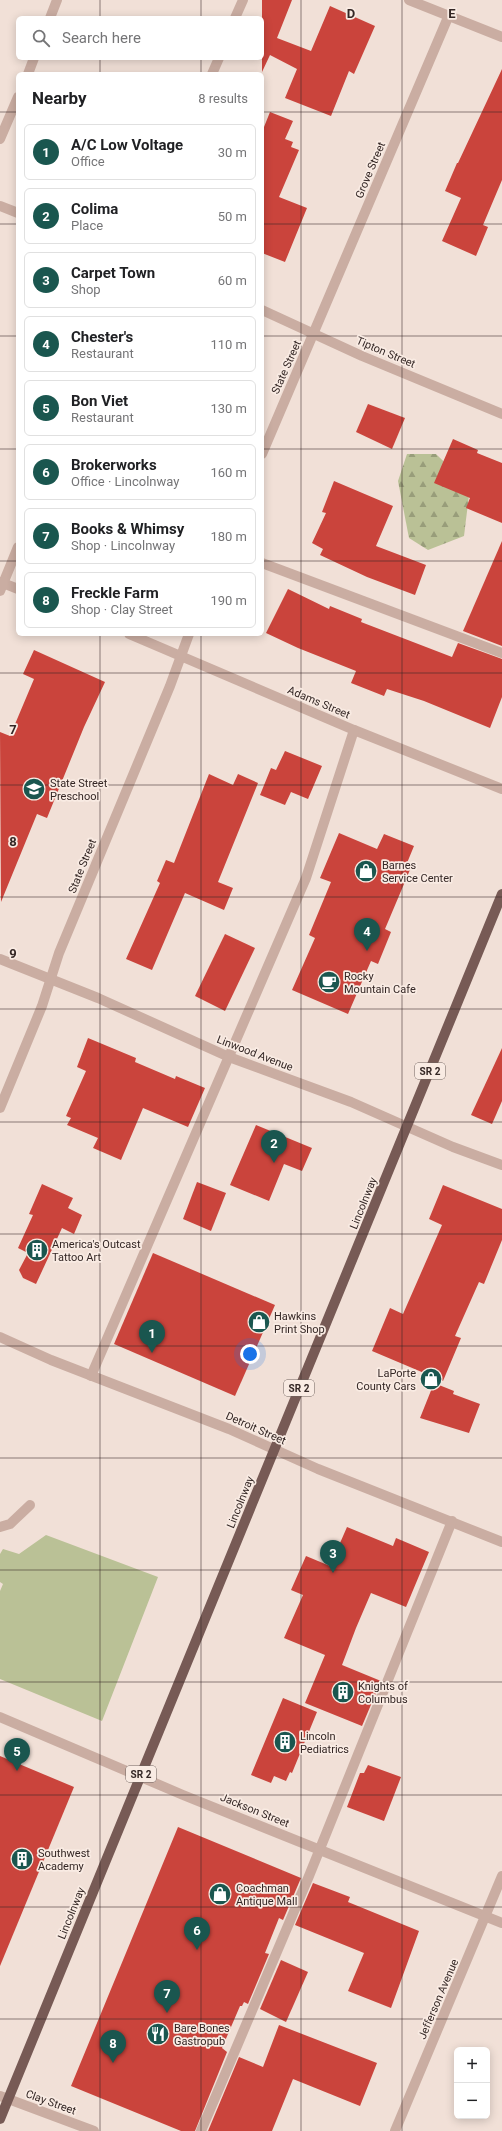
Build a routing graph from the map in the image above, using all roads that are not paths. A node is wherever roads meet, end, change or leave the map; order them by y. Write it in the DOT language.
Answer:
graph roads {
  1 [pos="57,0"];
  2 [pos="243,0"];
  3 [pos="409,0"];
  4 [pos="449,15"];
  5 [pos="51,16"];
  6 [pos="236,16"];
  7 [pos="502,37"];
  8 [pos="33,60"];
  9 [pos="218,60"];
  10 [pos="29,72"];
  11 [pos="213,72"];
  12 [pos="16,102"];
  13 [pos="0,139"];
  14 [pos="0,206"];
  15 [pos="16,212"];
  16 [pos="264,311"];
  17 [pos="314,334"];
  18 [pos="502,414"];
  19 [pos="264,449"];
  20 [pos="16,551"];
  21 [pos="264,564"];
  22 [pos="1,585"];
  23 [pos="16,589"];
  24 [pos="134,636"];
  25 [pos="188,636"];
  26 [pos="502,653"];
  27 [pos="181,656"];
  28 [pos="354,730"];
  29 [pos="502,789"];
  30 [pos="502,894"];
  31 [pos="0,959"];
  32 [pos="51,980"];
  33 [pos="229,1057"];
  34 [pos="0,1108"];
  35 [pos="407,1126"];
  36 [pos="502,1165"];
  37 [pos="0,1336"];
  38 [pos="91,1376"];
  39 [pos="274,1450"];
  40 [pos="30,1506"];
  41 [pos="452,1521"];
  42 [pos="0,1527"];
  43 [pos="502,1542"];
  44 [pos="0,1716"];
  45 [pos="140,1776"];
  46 [pos="320,1849"];
  47 [pos="502,1876"];
  48 [pos="486,1916"];
  49 [pos="502,1923"];
  50 [pos="4,2098"];
  51 [pos="0,2120"];
  52 [pos="94,2131"];
  53 [pos="202,2131"];
  54 [pos="396,2131"];
  1 -- 5 [label="street"];
  2 -- 6 [label="street"];
  3 -- 4 [label="street"];
  4 -- 7 [label="street"];
  4 -- 17 [label="street, Grove Street"];
  8 -- 10 [label="street"];
  9 -- 11 [label="street"];
  12 -- 13 [label="street"];
  14 -- 15 [label="street"];
  16 -- 17 [label="street, Tipton Street"];
  17 -- 18 [label="street, Tipton Street"];
  17 -- 19 [label="street, State Street"];
  20 -- 22 [label="street"];
  21 -- 26 [label="street"];
  22 -- 23 [label="street"];
  24 -- 27 [label="street, Adams Street"];
  25 -- 27 [label="street, State Street"];
  27 -- 28 [label="street, Adams Street"];
  27 -- 32 [label="street, State Street"];
  28 -- 29 [label="street, Adams Street"];
  28 -- 33 [label="street"];
  30 -- 35 [label="main road, Lincolnway / SR 2"];
  31 -- 32 [label="street, Linwood Avenue"];
  32 -- 33 [label="street, Linwood Avenue"];
  32 -- 34 [label="street, State Street"];
  33 -- 35 [label="street, Linwood Avenue"];
  33 -- 38 [label="street"];
  35 -- 36 [label="street, Linwood Avenue"];
  35 -- 39 [label="main road, Lincolnway / SR 2"];
  37 -- 38 [label="street, Detroit Street"];
  38 -- 39 [label="street, Detroit Street"];
  39 -- 41 [label="street, Detroit Street"];
  39 -- 45 [label="main road, Lincolnway / SR 2"];
  40 -- 42 [label="street"];
  41 -- 43 [label="street, Detroit Street"];
  41 -- 46 [label="street"];
  44 -- 45 [label="street, Jackson Street"];
  45 -- 46 [label="street, Jackson Street"];
  45 -- 50 [label="main road, Lincolnway / SR 2"];
  46 -- 48 [label="street, Jackson Street"];
  46 -- 53 [label="street"];
  47 -- 48 [label="street, Jefferson Avenue"];
  48 -- 49 [label="street, Jackson Street"];
  48 -- 54 [label="street, Jefferson Avenue"];
  50 -- 51 [label="main road, Lincolnway / SR 2"];
  50 -- 52 [label="street, Clay Street"];
}
